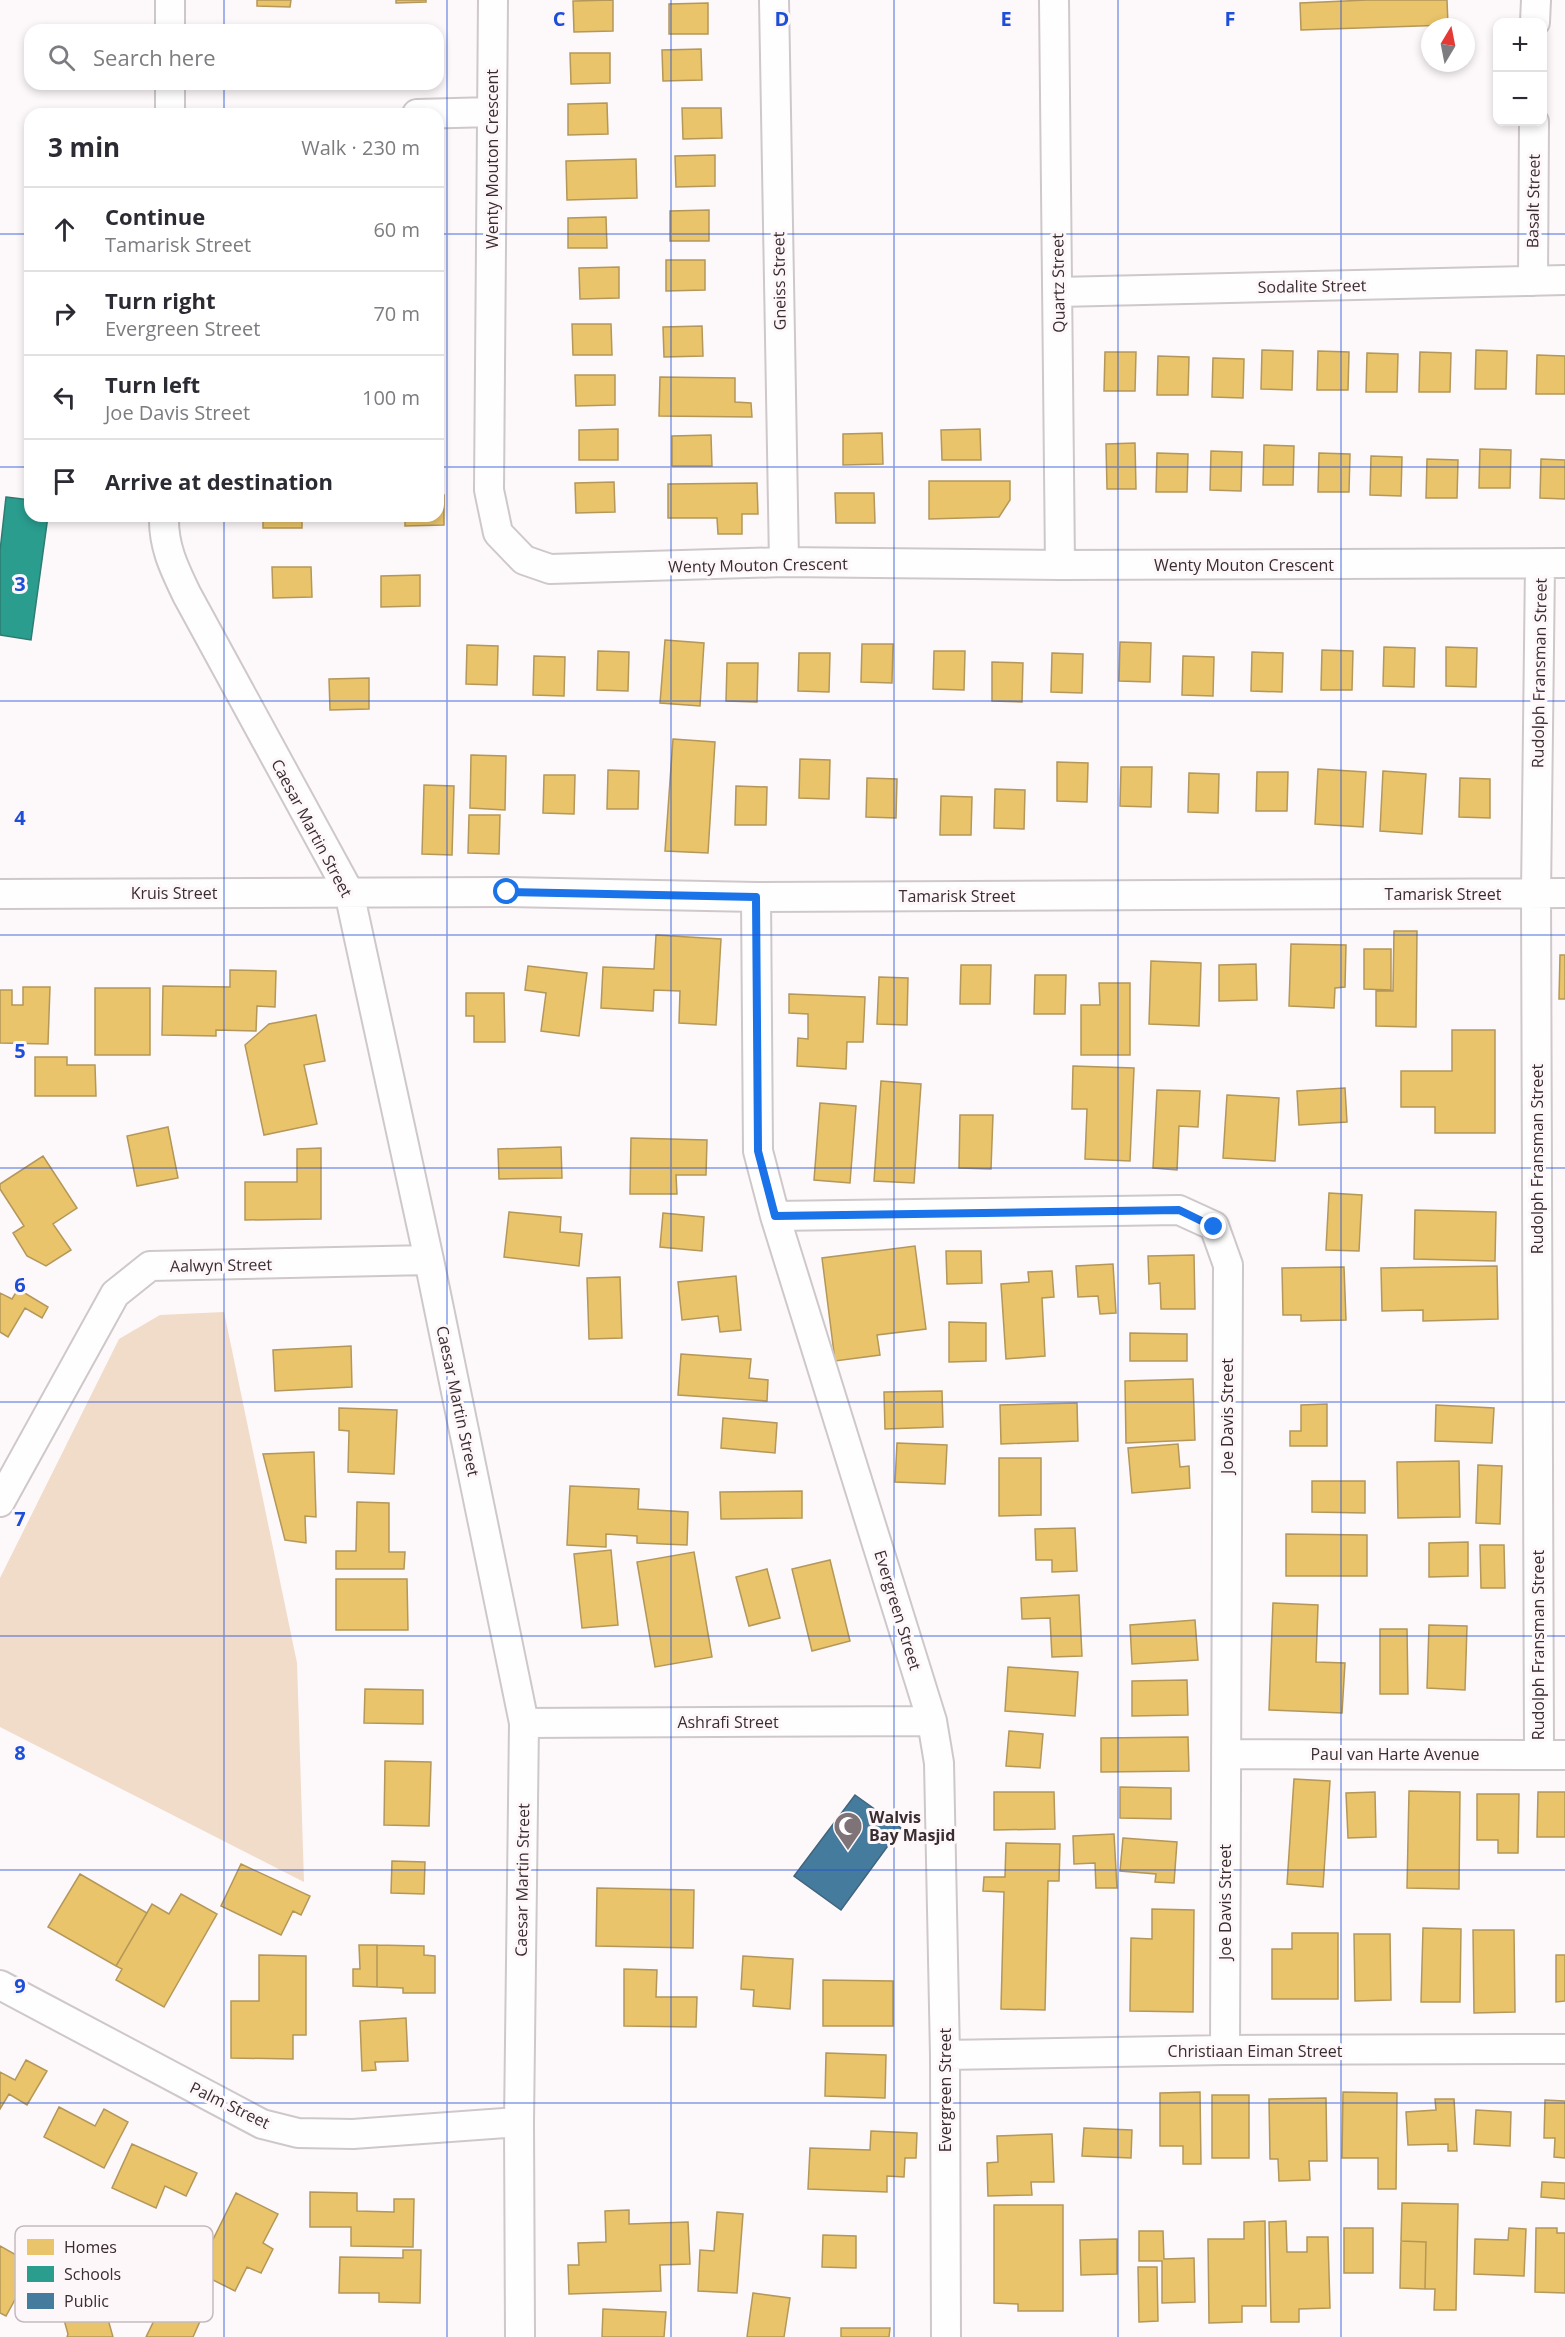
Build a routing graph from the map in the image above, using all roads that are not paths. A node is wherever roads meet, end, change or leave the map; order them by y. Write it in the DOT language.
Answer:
graph roads {
  1 [pos="170,0"];
  2 [pos="493,0"];
  3 [pos="774,0"];
  4 [pos="1054,0"];
  5 [pos="1536,0"];
  6 [pos="1535,18"];
  7 [pos="170,24"];
  8 [pos="170,90"];
  9 [pos="170,108"];
  10 [pos="492,112"];
  11 [pos="444,113"];
  12 [pos="1534,126"];
  13 [pos="1533,280"];
  14 [pos="1565,280"];
  15 [pos="1058,292"];
  16 [pos="164,522"];
  17 [pos="784,562"];
  18 [pos="1552,563"];
  19 [pos="1060,565"];
  20 [pos="349,892"];
  21 [pos="1565,893"];
  22 [pos="0,894"];
  23 [pos="1536,894"];
  24 [pos="756,897"];
  25 [pos="775,1216"];
  26 [pos="429,1260"];
  27 [pos="0,1502"];
  28 [pos="933,1721"];
  29 [pos="524,1723"];
  30 [pos="1226,1754"];
  31 [pos="1552,1754"];
  32 [pos="0,1985"];
  33 [pos="1565,2049"];
  34 [pos="1225,2050"];
  35 [pos="945,2055"];
  36 [pos="519,2122"];
  37 [pos="520,2337"];
  38 [pos="946,2337"];
  1 -- 7 [label="street"];
  2 -- 10 [label="street, Wenty Mouton Crescent"];
  3 -- 17 [label="street, Gneiss Street"];
  4 -- 15 [label="street, Quartz Street"];
  5 -- 6 [label="street"];
  8 -- 9 [label="street"];
  10 -- 11 [label="street"];
  10 -- 17 [label="street, Wenty Mouton Crescent"];
  12 -- 13 [label="street, Basalt Street"];
  13 -- 14 [label="street, Sodalite Street"];
  13 -- 15 [label="street, Sodalite Street"];
  15 -- 19 [label="street, Quartz Street"];
  16 -- 20 [label="street, Caesar Martin Street"];
  17 -- 19 [label="street, Wenty Mouton Crescent"];
  18 -- 19 [label="street, Wenty Mouton Crescent"];
  18 -- 23 [label="street, Rudolph Fransman Street"];
  20 -- 22 [label="street, Kruis Street"];
  20 -- 24 [label="street, Tamarisk Street"];
  20 -- 26 [label="street, Caesar Martin Street"];
  21 -- 23 [label="street, Tamarisk Street"];
  23 -- 24 [label="street, Tamarisk Street"];
  23 -- 31 [label="street, Rudolph Fransman Street"];
  24 -- 25 [label="street, Evergreen Street"];
  25 -- 28 [label="street, Evergreen Street"];
  25 -- 30 [label="street, Joe Davis Street"];
  26 -- 27 [label="street, Aalwyn Street"];
  26 -- 29 [label="street, Caesar Martin Street"];
  28 -- 29 [label="street, Ashrafi Street"];
  28 -- 35 [label="street, Evergreen Street"];
  29 -- 36 [label="street, Caesar Martin Street"];
  30 -- 31 [label="street, Paul van Harte Avenue"];
  30 -- 34 [label="street, Joe Davis Street"];
  32 -- 36 [label="street, Palm Street"];
  33 -- 34 [label="street, Christiaan Eiman Street"];
  34 -- 35 [label="street, Christiaan Eiman Street"];
  35 -- 38 [label="street, Evergreen Street"];
  36 -- 37 [label="street, Caesar Martin Street"];
}
